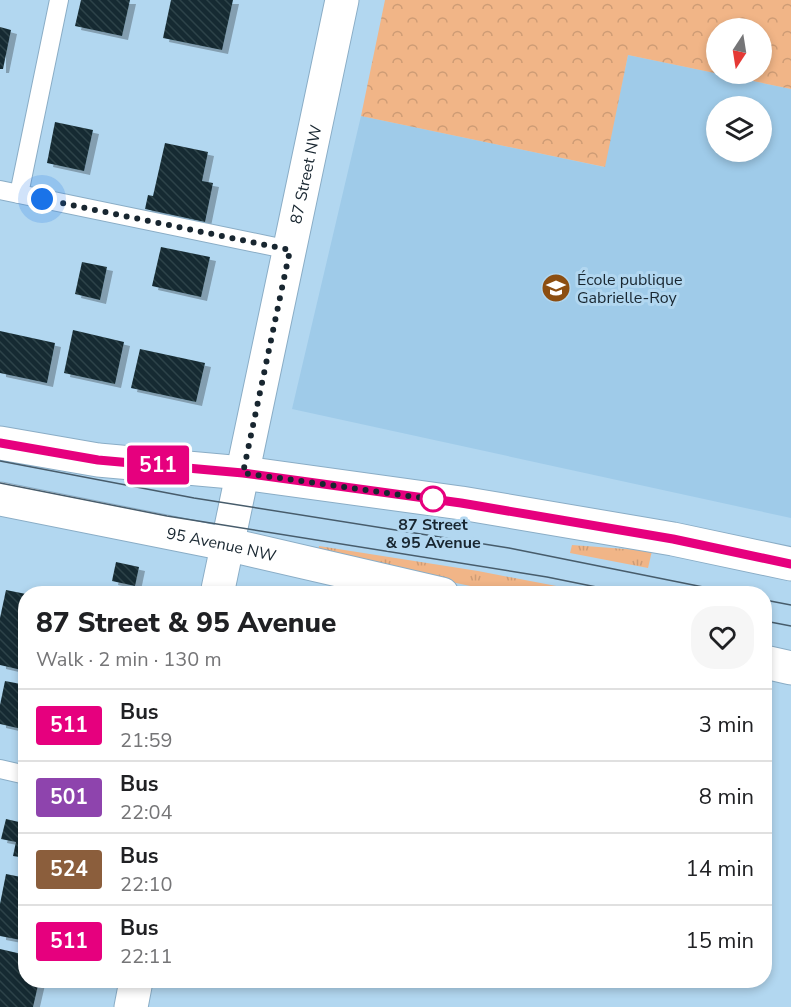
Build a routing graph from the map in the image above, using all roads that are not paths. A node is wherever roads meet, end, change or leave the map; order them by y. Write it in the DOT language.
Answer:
graph roads {
  1 [pos="59,0"];
  2 [pos="342,0"];
  3 [pos="0,190"];
  4 [pos="19,194"];
  5 [pos="290,250"];
  6 [pos="0,442"];
  7 [pos="243,473"];
  8 [pos="0,500"];
  9 [pos="226,544"];
  10 [pos="791,564"];
  11 [pos="218,586"];
  12 [pos="407,586"];
  13 [pos="772,664"];
  14 [pos="791,668"];
  15 [pos="0,769"];
  16 [pos="18,773"];
  17 [pos="135,988"];
  18 [pos="131,1007"];
  1 -- 4 [label="lane"];
  2 -- 5 [label="street, 87 Street NW"];
  3 -- 4 [label="lane"];
  4 -- 5 [label="lane"];
  5 -- 7 [label="street, 87 Street NW"];
  6 -- 7 [label="street"];
  7 -- 9 [label="street, 87 Street NW"];
  7 -- 10 [label="street"];
  8 -- 9 [label="street, 95 Avenue NW"];
  9 -- 11 [label="street, 87 Street NW"];
  9 -- 12 [label="street, 95 Avenue NW"];
  13 -- 14 [label="street"];
  15 -- 16 [label="lane"];
  17 -- 18 [label="street"];
}
